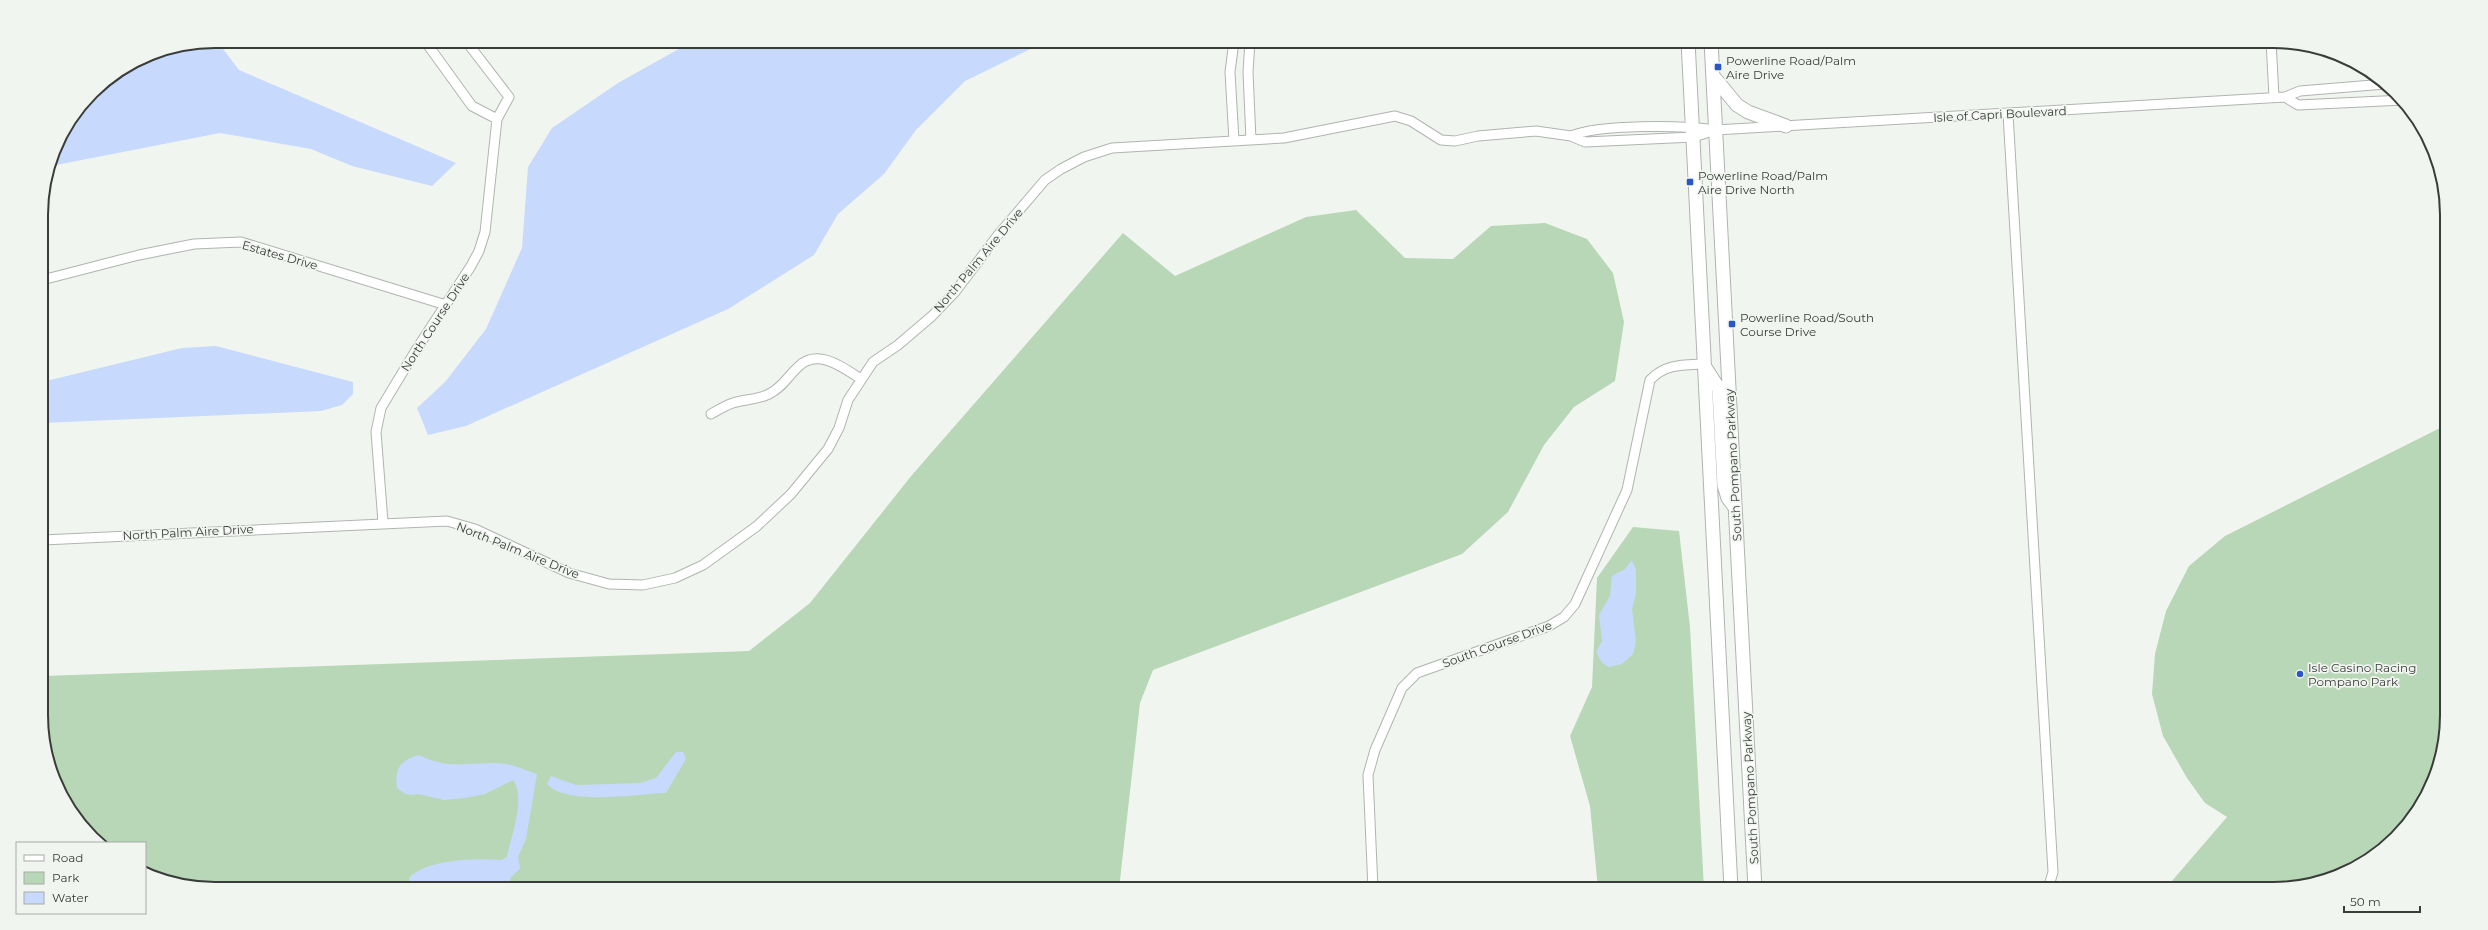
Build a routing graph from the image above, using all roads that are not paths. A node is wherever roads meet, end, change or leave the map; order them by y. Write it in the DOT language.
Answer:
graph roads {
  1 [pos="430,48"];
  2 [pos="471,48"];
  3 [pos="1233,48"];
  4 [pos="1250,48"];
  5 [pos="1688,48"];
  6 [pos="1711,48"];
  7 [pos="2271,48"];
  8 [pos="1713,76"];
  9 [pos="2378,85"];
  10 [pos="2274,97"];
  11 [pos="2285,97"];
  12 [pos="2394,100"];
  13 [pos="2008,114"];
  14 [pos="497,119"];
  15 [pos="1786,126"];
  16 [pos="1715,130"];
  17 [pos="1694,132"];
  18 [pos="1251,140"];
  19 [pos="1234,141"];
  20 [pos="48,278"];
  21 [pos="446,305"];
  22 [pos="1703,364"];
  23 [pos="861,379"];
  24 [pos="712,414"];
  25 [pos="1736,509"];
  26 [pos="383,522"];
  27 [pos="48,540"];
  28 [pos="1373,882"];
  29 [pos="1731,882"];
  30 [pos="1755,882"];
  31 [pos="2050,882"];
  1 -- 14 [label="street"];
  2 -- 14 [label="street, North Course Drive"];
  3 -- 19 [label="street"];
  4 -- 18 [label="street"];
  5 -- 17 [label="main road, South Pompano Parkway"];
  6 -- 8 [label="main road, South Pompano Parkway"];
  7 -- 10 [label="street"];
  8 -- 15 [label="main road"];
  8 -- 16 [label="main road, South Pompano Parkway"];
  9 -- 11 [label="street, Isle of Capri Boulevard"];
  10 -- 11 [label="street, Isle of Capri Boulevard"];
  10 -- 13 [label="street, Isle of Capri Boulevard"];
  11 -- 12 [label="street, Isle of Capri Boulevard"];
  13 -- 15 [label="street, Isle of Capri Boulevard"];
  13 -- 31 [label="street"];
  14 -- 21 [label="street, North Course Drive"];
  15 -- 16 [label="street, Isle of Capri Boulevard"];
  16 -- 17 [label="street, North Palm Aire Drive"];
  16 -- 25 [label="main road, South Pompano Parkway"];
  17 -- 18 [label="street, North Palm Aire Drive"];
  17 -- 22 [label="main road, South Pompano Parkway"];
  18 -- 19 [label="street, North Palm Aire Drive"];
  19 -- 23 [label="street, North Palm Aire Drive"];
  20 -- 21 [label="street, Estates Drive"];
  21 -- 26 [label="street, North Course Drive"];
  22 -- 25 [label="main road"];
  22 -- 28 [label="street, South Course Drive"];
  22 -- 29 [label="main road, South Pompano Parkway"];
  23 -- 24 [label="street"];
  23 -- 26 [label="street, North Palm Aire Drive"];
  25 -- 30 [label="main road, South Pompano Parkway"];
  26 -- 27 [label="street, North Palm Aire Drive"];
}
